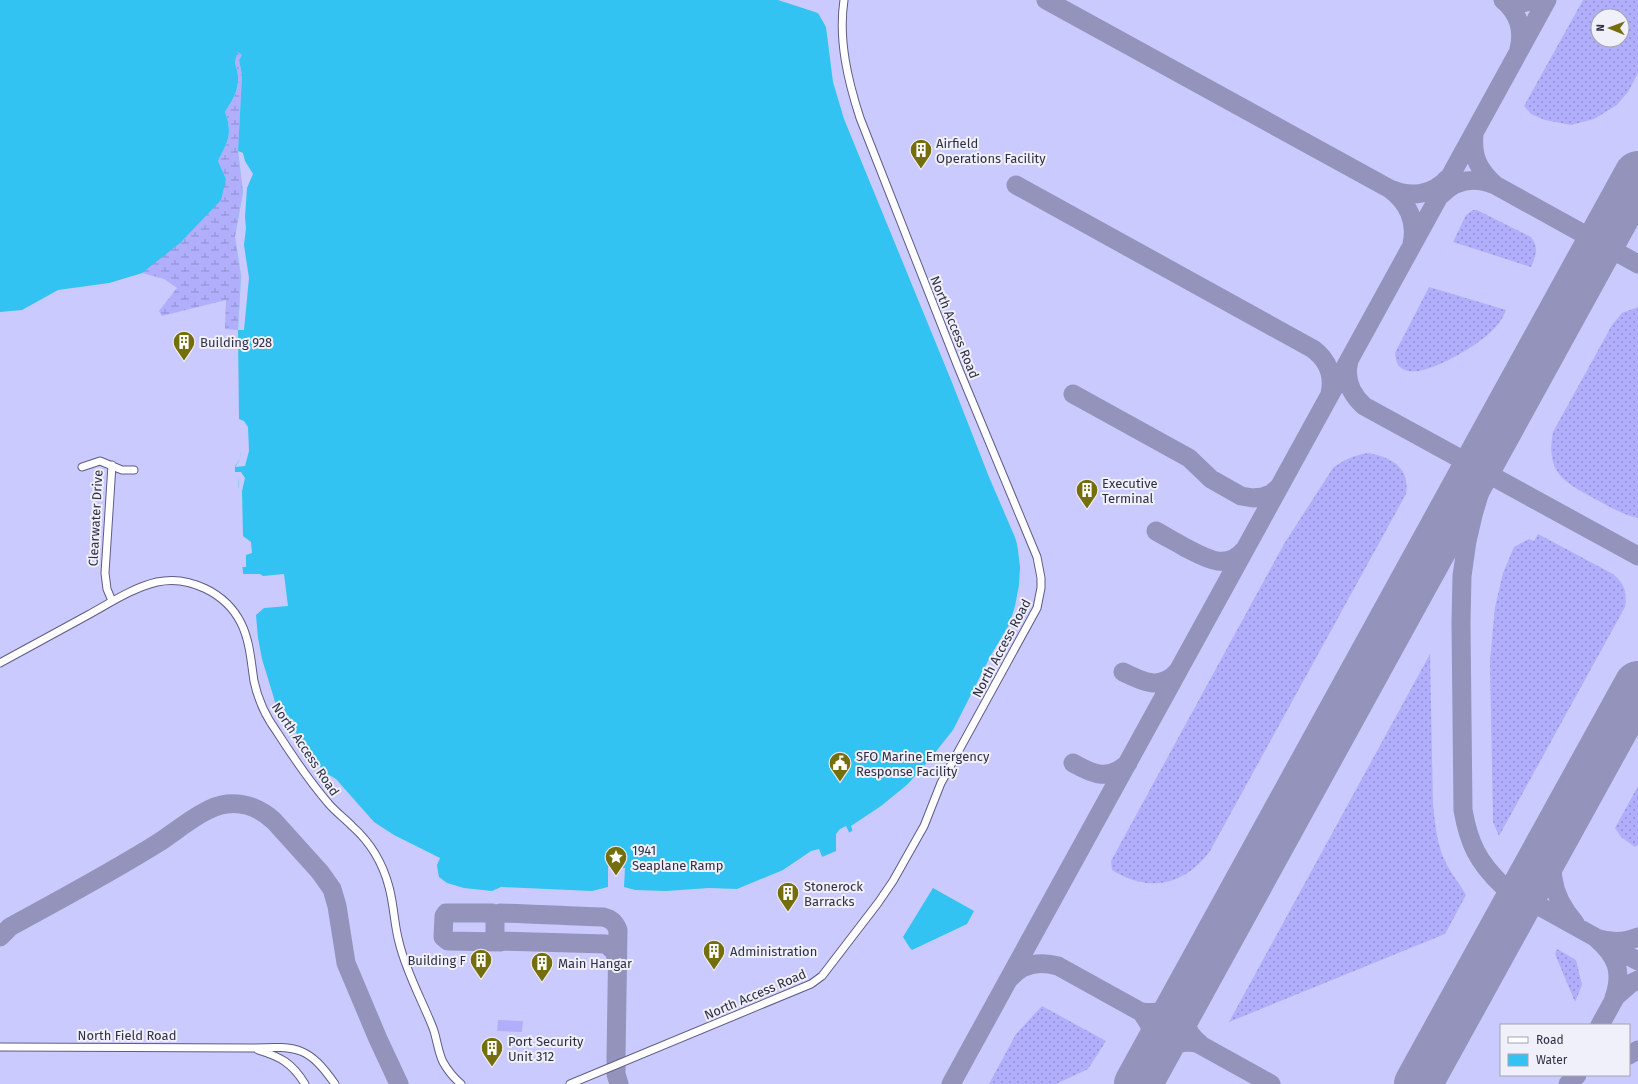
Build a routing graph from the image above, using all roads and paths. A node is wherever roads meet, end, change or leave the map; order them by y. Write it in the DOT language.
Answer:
graph roads {
  1 [pos="844,0"];
  2 [pos="112,465"];
  3 [pos="82,467"];
  4 [pos="134,470"];
  5 [pos="112,601"];
  6 [pos="0,663"];
  7 [pos="0,1047"];
  8 [pos="254,1048"];
  9 [pos="305,1084"];
  10 [pos="335,1084"];
  11 [pos="461,1084"];
  12 [pos="570,1084"];
  1 -- 12 [label="street, North Access Road"];
  2 -- 3 [label="street, Clearwater Drive"];
  2 -- 4 [label="street"];
  2 -- 5 [label="street, Clearwater Drive"];
  5 -- 6 [label="street, North Access Road"];
  5 -- 11 [label="street, North Access Road"];
  7 -- 8 [label="street, North Field Road"];
  8 -- 9 [label="street, North Field Road"];
  8 -- 10 [label="street, North Field Road"];
}
